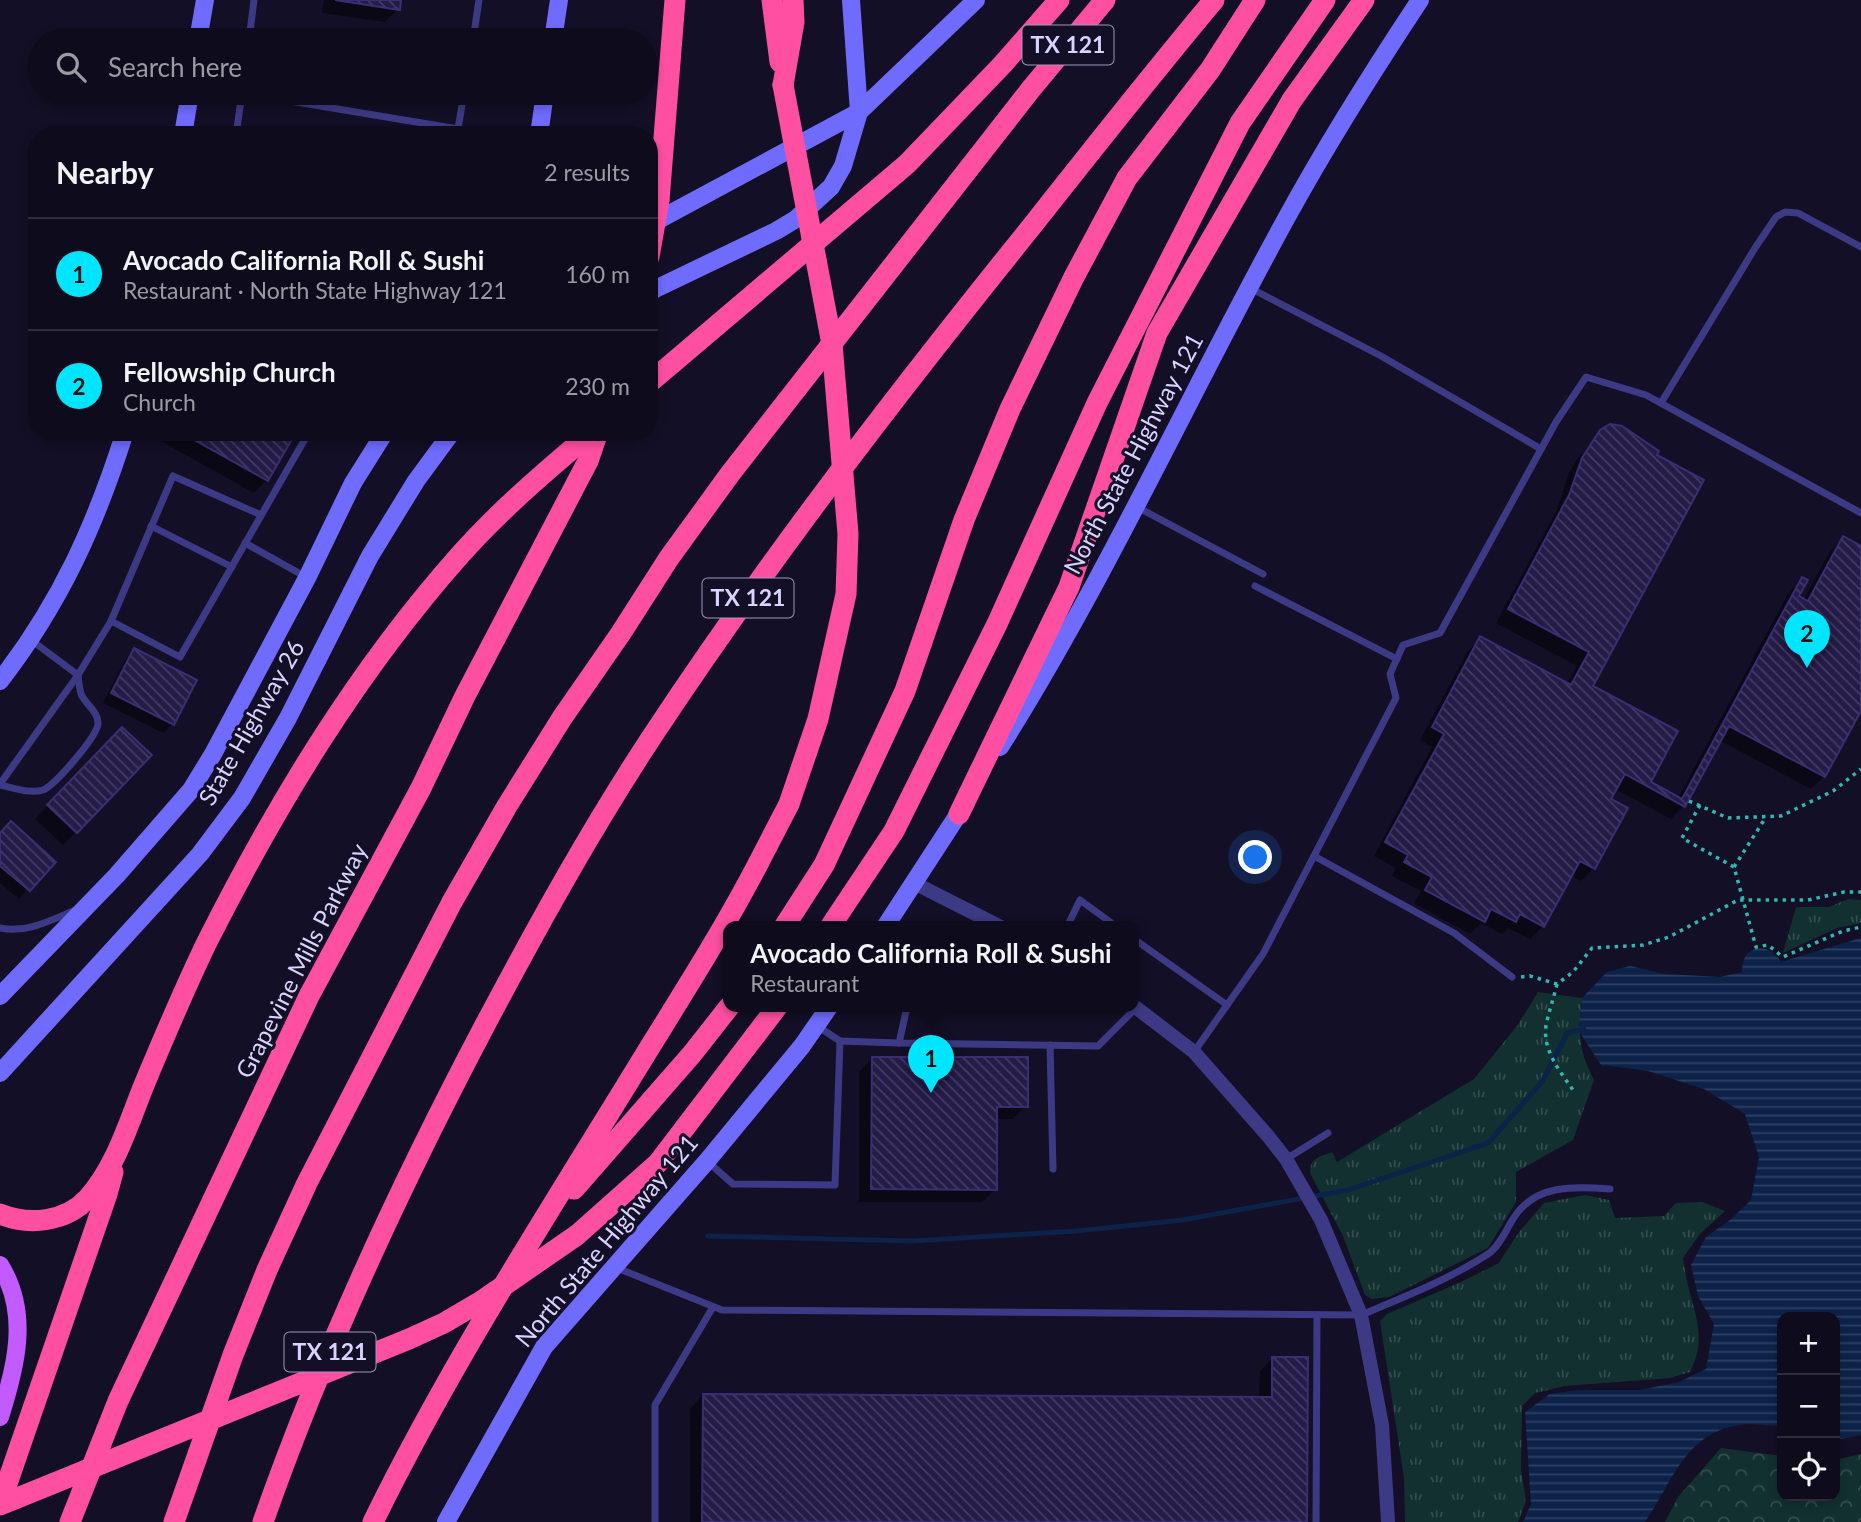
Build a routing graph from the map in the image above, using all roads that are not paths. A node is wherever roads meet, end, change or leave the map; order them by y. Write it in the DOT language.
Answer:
graph roads {
  1 [pos="205,0"];
  2 [pos="254,0"];
  3 [pos="479,0"];
  4 [pos="559,0"];
  5 [pos="675,0"];
  6 [pos="772,0"];
  7 [pos="793,0"];
  8 [pos="851,0"];
  9 [pos="976,0"];
  10 [pos="1059,0"];
  11 [pos="1105,0"];
  12 [pos="1214,0"];
  13 [pos="1255,0"];
  14 [pos="1325,0"];
  15 [pos="1364,0"];
  16 [pos="1420,0"];
  17 [pos="200,28"];
  18 [pos="251,28"];
  19 [pos="475,28"];
  20 [pos="555,28"];
  21 [pos="783,85"];
  22 [pos="188,105"];
  23 [pos="240,105"];
  24 [pos="308,105"];
  25 [pos="462,105"];
  26 [pos="543,105"];
  27 [pos="859,112"];
  28 [pos="184,126"];
  29 [pos="237,126"];
  30 [pos="424,126"];
  31 [pos="458,126"];
  32 [pos="540,126"];
  33 [pos="658,206"];
  34 [pos="658,220"];
  35 [pos="1861,247"];
  36 [pos="658,288"];
  37 [pos="1249,288"];
  38 [pos="658,375"];
  39 [pos="1661,403"];
  40 [pos="122,441"];
  41 [pos="304,441"];
  42 [pos="379,441"];
  43 [pos="445,441"];
  44 [pos="581,441"];
  45 [pos="595,441"];
  46 [pos="1541,449"];
  47 [pos="1135,506"];
  48 [pos="1861,513"];
  49 [pos="261,515"];
  50 [pos="151,526"];
  51 [pos="245,543"];
  52 [pos="232,567"];
  53 [pos="1263,574"];
  54 [pos="307,578"];
  55 [pos="1255,586"];
  56 [pos="111,621"];
  57 [pos="31,639"];
  58 [pos="1397,659"];
  59 [pos="78,675"];
  60 [pos="0,681"];
  61 [pos="0,785"];
  62 [pos="959,814"];
  63 [pos="1314,856"];
  64 [pos="914,883"];
  65 [pos="85,906"];
  66 [pos="727,921"];
  67 [pos="789,921"];
  68 [pos="834,921"];
  69 [pos="889,921"];
  70 [pos="989,921"];
  71 [pos="1070,921"];
  72 [pos="1109,921"];
  73 [pos="0,928"];
  74 [pos="723,928"];
  75 [pos="1139,943"];
  76 [pos="1512,977"];
  77 [pos="0,996"];
  78 [pos="1227,1005"];
  79 [pos="1139,1010"];
  80 [pos="725,1012"];
  81 [pos="773,1012"];
  82 [pos="826,1012"];
  83 [pos="906,1012"];
  84 [pos="1130,1012"];
  85 [pos="816,1026"];
  86 [pos="840,1041"];
  87 [pos="899,1043"];
  88 [pos="1050,1045"];
  89 [pos="1195,1052"];
  90 [pos="0,1073"];
  91 [pos="1328,1133"];
  92 [pos="119,1147"];
  93 [pos="1286,1159"];
  94 [pos="707,1161"];
  95 [pos="1053,1168"];
  96 [pos="1610,1189"];
  97 [pos="0,1214"];
  98 [pos="536,1233"];
  99 [pos="0,1265"];
  100 [pos="615,1267"];
  101 [pos="713,1307"];
  102 [pos="1317,1315"];
  103 [pos="1361,1315"];
  104 [pos="0,1417"];
  105 [pos="0,1505"];
  106 [pos="70,1522"];
  107 [pos="174,1522"];
  108 [pos="263,1522"];
  109 [pos="373,1522"];
  110 [pos="446,1522"];
  111 [pos="655,1522"];
  112 [pos="1316,1522"];
  113 [pos="1388,1522"];
  1 -- 17 [label="main road"];
  2 -- 18 [label="lane"];
  3 -- 19 [label="lane"];
  4 -- 20 [label="main road"];
  5 -- 33 [label="highway, bridge"];
  6 -- 21 [label="highway"];
  7 -- 21 [label="highway"];
  8 -- 27 [label="main road"];
  9 -- 27 [label="main road"];
  10 -- 38 [label="highway"];
  11 -- 107 [label="highway, TX 121"];
  12 -- 108 [label="highway, TX 121"];
  13 -- 67 [label="highway"];
  14 -- 68 [label="highway"];
  15 -- 62 [label="highway"];
  16 -- 37 [label="main road, North State Highway 121"];
  21 -- 66 [label="highway, bridge"];
  22 -- 28 [label="main road"];
  23 -- 29 [label="lane"];
  24 -- 30 [label="lane"];
  25 -- 31 [label="lane"];
  26 -- 32 [label="main road"];
  27 -- 34 [label="main road"];
  27 -- 36 [label="main road"];
  35 -- 39 [label="lane"];
  37 -- 46 [label="lane"];
  37 -- 47 [label="main road, North State Highway 121"];
  39 -- 46 [label="lane"];
  39 -- 48 [label="lane"];
  40 -- 57 [label="main road"];
  41 -- 49 [label="lane"];
  42 -- 54 [label="main road, State Highway 26"];
  43 -- 90 [label="main road, State Highway 26"];
  44 -- 92 [label="highway"];
  45 -- 106 [label="highway, Grapevine Mills Parkway"];
  46 -- 58 [label="lane"];
  47 -- 53 [label="lane"];
  47 -- 62 [label="main road, North State Highway 121"];
  49 -- 50 [label="lane"];
  49 -- 51 [label="lane"];
  50 -- 52 [label="lane"];
  50 -- 56 [label="lane"];
  51 -- 52 [label="lane"];
  51 -- 54 [label="lane"];
  52 -- 56 [label="lane"];
  54 -- 65 [label="main road, State Highway 26"];
  55 -- 58 [label="lane"];
  56 -- 59 [label="lane"];
  57 -- 59 [label="lane"];
  57 -- 60 [label="main road"];
  58 -- 63 [label="lane"];
  59 -- 61 [label="lane"];
  59 -- 61 [label="lane"];
  62 -- 64 [label="main road, North State Highway 121"];
  63 -- 76 [label="lane"];
  63 -- 78 [label="lane"];
  64 -- 69 [label="main road, North State Highway 121"];
  64 -- 70 [label="street"];
  65 -- 73 [label="lane"];
  65 -- 77 [label="main road, State Highway 26"];
  71 -- 72 [label="lane"];
  74 -- 98 [label="highway, bridge"];
  75 -- 78 [label="lane"];
  78 -- 89 [label="lane"];
  79 -- 89 [label="street"];
  80 -- 98 [label="highway"];
  81 -- 105 [label="highway, bridge"];
  82 -- 85 [label="main road, North State Highway 121"];
  83 -- 87 [label="lane"];
  84 -- 88 [label="lane"];
  85 -- 86 [label="lane"];
  85 -- 94 [label="main road, North State Highway 121"];
  86 -- 87 [label="lane"];
  86 -- 94 [label="lane"];
  87 -- 88 [label="lane"];
  88 -- 95 [label="lane"];
  89 -- 93 [label="street"];
  91 -- 93 [label="lane"];
  92 -- 97 [label="highway"];
  92 -- 105 [label="highway"];
  93 -- 103 [label="street"];
  94 -- 100 [label="main road, North State Highway 121"];
  96 -- 103 [label="lane"];
  98 -- 109 [label="highway"];
  99 -- 104 [label="main road"];
  100 -- 101 [label="lane"];
  100 -- 110 [label="main road, North State Highway 121"];
  101 -- 102 [label="lane"];
  101 -- 111 [label="lane"];
  102 -- 103 [label="lane"];
  102 -- 112 [label="lane"];
  103 -- 113 [label="street"];
}
